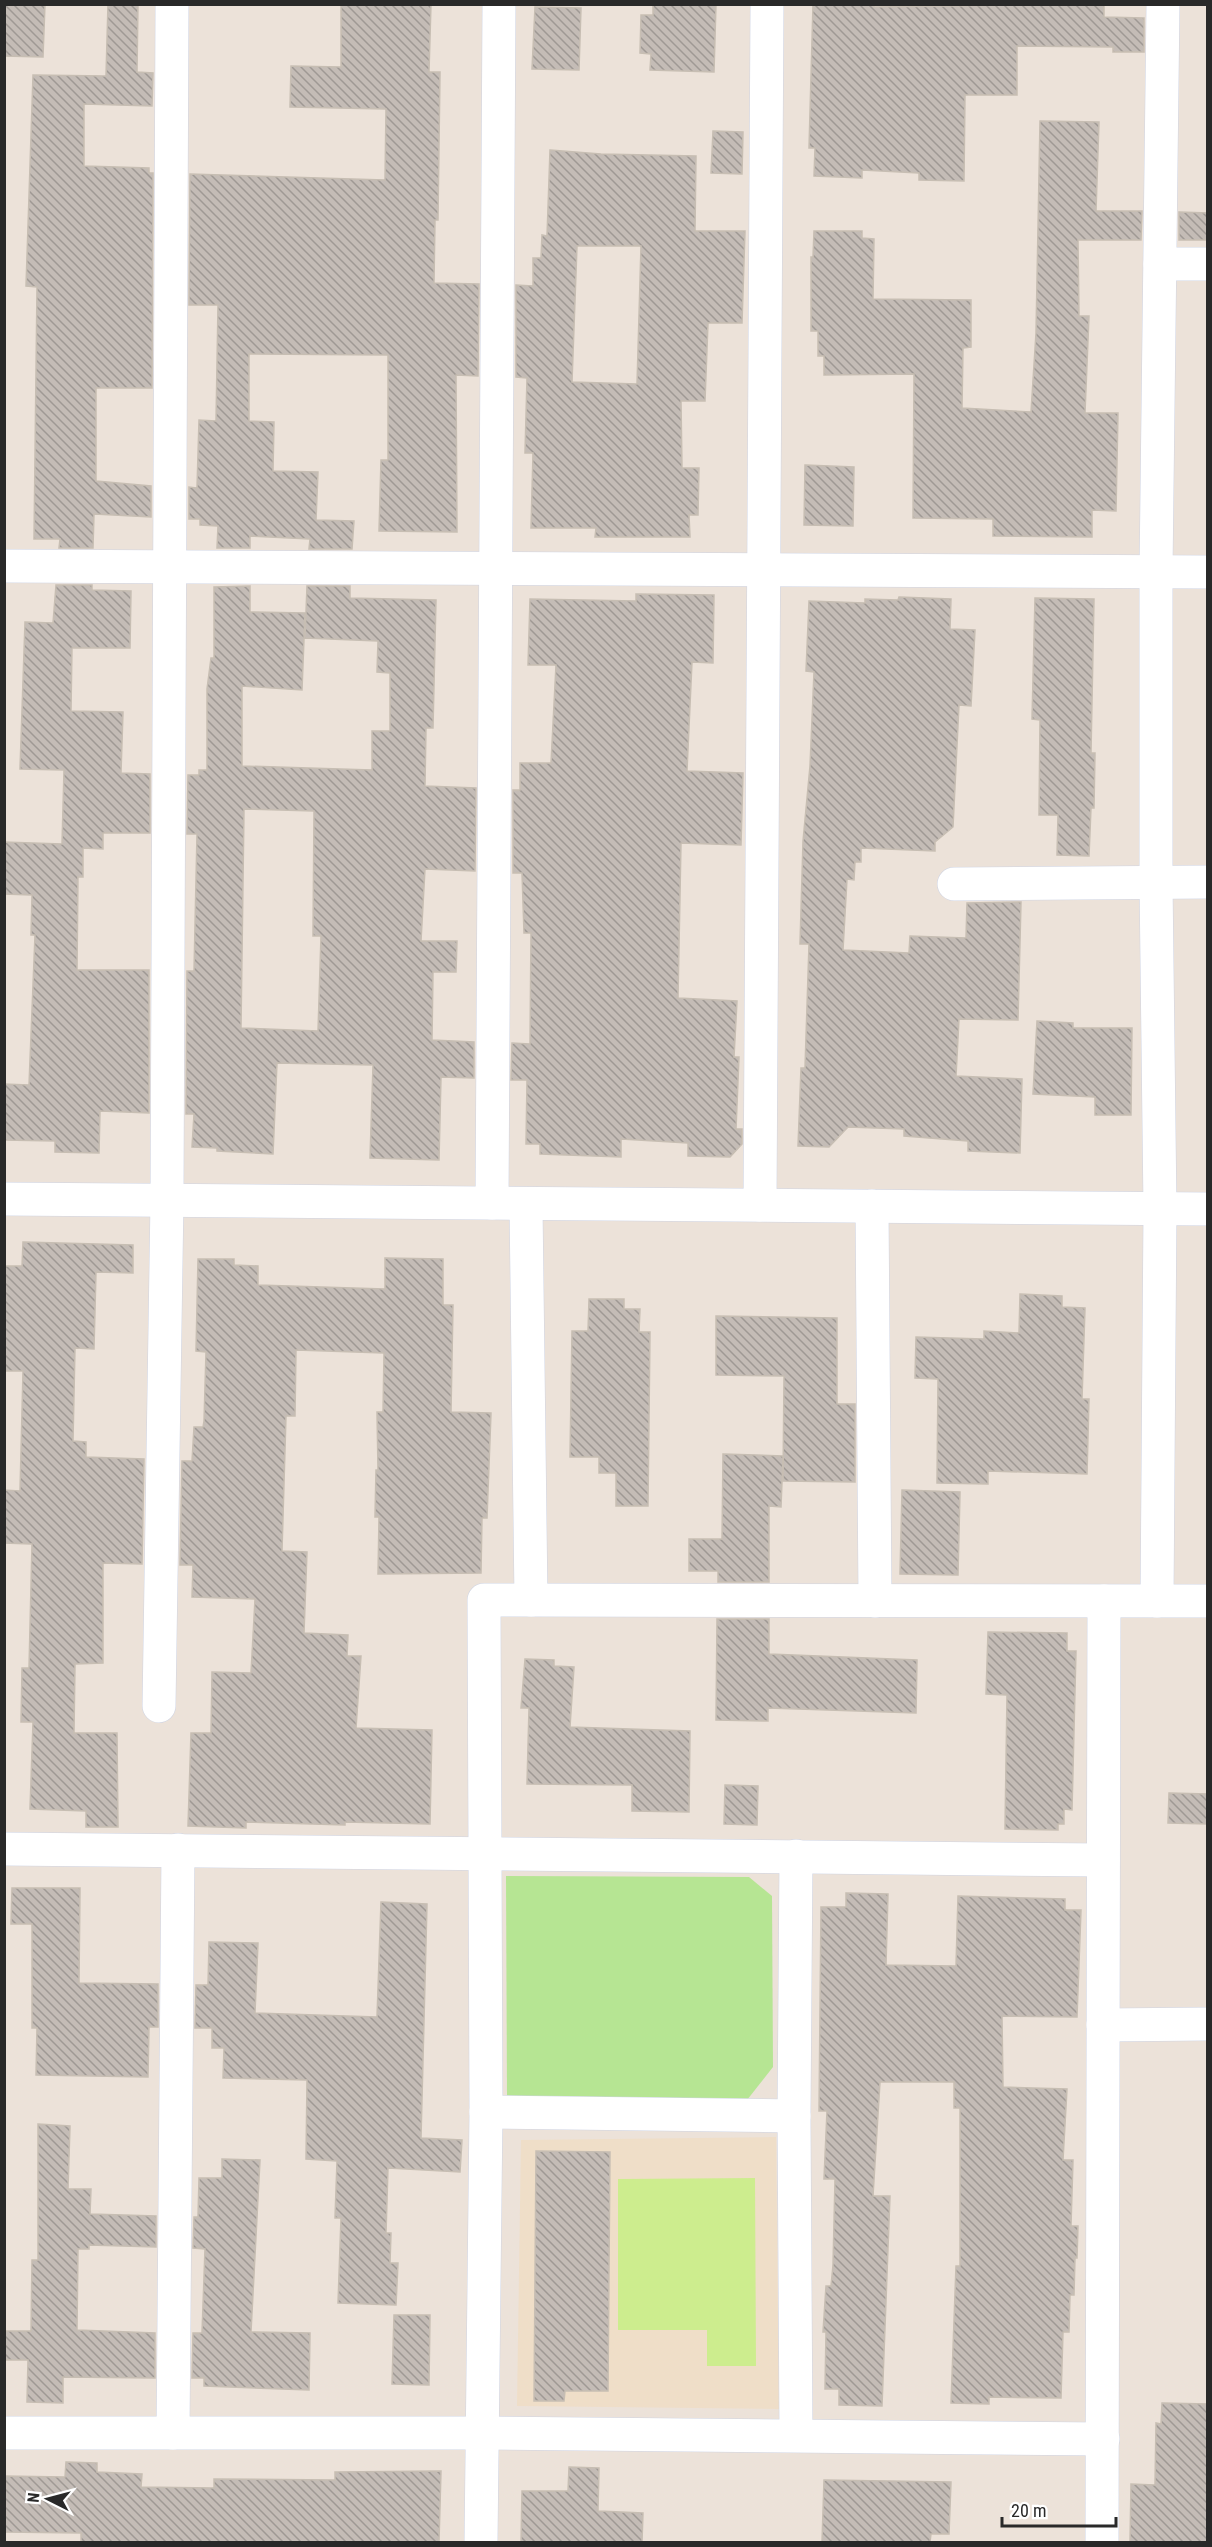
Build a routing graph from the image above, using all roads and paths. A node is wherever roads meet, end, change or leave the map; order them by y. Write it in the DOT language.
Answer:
graph roads {
  1 [pos="172,4"];
  2 [pos="500,4"];
  3 [pos="767,4"];
  4 [pos="1163,4"];
  5 [pos="1160,264"];
  6 [pos="1208,264"];
  7 [pos="4,566"];
  8 [pos="169,567"];
  9 [pos="496,569"];
  10 [pos="765,570"];
  11 [pos="1156,572"];
  12 [pos="1208,572"];
  13 [pos="1156,881"];
  14 [pos="1208,882"];
  15 [pos="954,884"];
  16 [pos="4,1199"];
  17 [pos="166,1200"];
  18 [pos="492,1203"];
  19 [pos="526,1204"];
  20 [pos="760,1205"];
  21 [pos="872,1206"];
  22 [pos="1160,1209"];
  23 [pos="1208,1209"];
  24 [pos="531,1600"];
  25 [pos="874,1601"];
  26 [pos="1104,1601"];
  27 [pos="1157,1601"];
  28 [pos="1208,1601"];
  29 [pos="159,1706"];
  30 [pos="4,1849"];
  31 [pos="178,1850"];
  32 [pos="485,1854"];
  33 [pos="796,1856"];
  34 [pos="1103,1860"];
  35 [pos="1208,2024"];
  36 [pos="1102,2025"];
  37 [pos="486,2112"];
  38 [pos="794,2116"];
  39 [pos="4,2433"];
  40 [pos="172,2433"];
  41 [pos="483,2433"];
  42 [pos="796,2435"];
  43 [pos="1103,2439"];
  44 [pos="481,2542"];
  45 [pos="1102,2542"];
  1 -- 8 [label="street"];
  2 -- 9 [label="street"];
  3 -- 10 [label="street"];
  4 -- 5 [label="street"];
  5 -- 6 [label="street"];
  5 -- 11 [label="street"];
  7 -- 8 [label="street"];
  8 -- 9 [label="street"];
  8 -- 17 [label="street"];
  9 -- 10 [label="street"];
  9 -- 18 [label="street"];
  10 -- 11 [label="street"];
  10 -- 20 [label="street"];
  11 -- 12 [label="street"];
  11 -- 13 [label="street"];
  13 -- 14 [label="street"];
  13 -- 15 [label="street"];
  13 -- 22 [label="street"];
  16 -- 17 [label="street"];
  17 -- 18 [label="street"];
  17 -- 29 [label="street"];
  18 -- 19 [label="street"];
  19 -- 20 [label="street"];
  19 -- 24 [label="street"];
  20 -- 21 [label="street"];
  21 -- 22 [label="street"];
  21 -- 25 [label="street"];
  22 -- 23 [label="street"];
  22 -- 27 [label="street"];
  24 -- 25 [label="street"];
  24 -- 32 [label="street"];
  25 -- 26 [label="street"];
  26 -- 27 [label="street"];
  26 -- 34 [label="street"];
  27 -- 28 [label="street"];
  30 -- 31 [label="street"];
  31 -- 32 [label="street"];
  31 -- 40 [label="street"];
  32 -- 33 [label="street"];
  32 -- 37 [label="street"];
  33 -- 34 [label="street"];
  33 -- 38 [label="street"];
  34 -- 36 [label="street"];
  35 -- 36 [label="street"];
  36 -- 43 [label="street"];
  37 -- 38 [label="street"];
  37 -- 41 [label="street"];
  38 -- 42 [label="street"];
  39 -- 40 [label="street"];
  40 -- 41 [label="street"];
  41 -- 42 [label="street"];
  41 -- 44 [label="street"];
  42 -- 43 [label="street"];
  43 -- 45 [label="street"];
}
